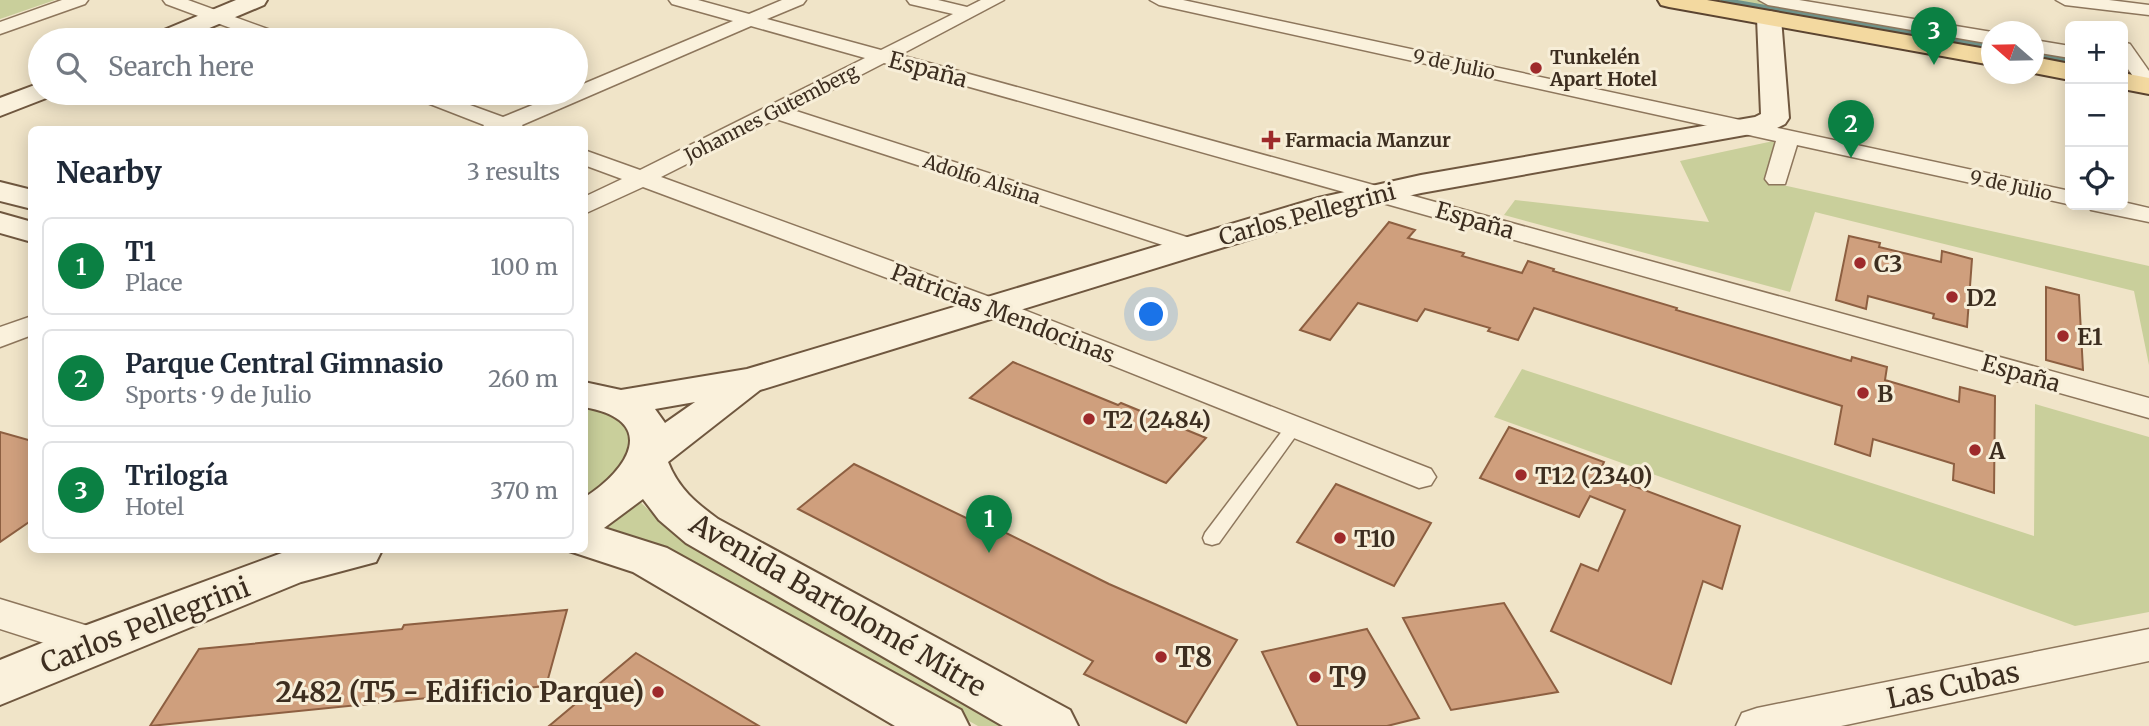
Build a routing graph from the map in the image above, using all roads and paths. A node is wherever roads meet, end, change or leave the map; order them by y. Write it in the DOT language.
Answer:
graph roads {
  1 [pos="79,0"];
  2 [pos="172,0"];
  3 [pos="256,0"];
  4 [pos="678,0"];
  5 [pos="797,0"];
  6 [pos="916,0"];
  7 [pos="995,0"];
  8 [pos="1160,0"];
  9 [pos="1669,0"];
  10 [pos="2064,0"];
  11 [pos="2090,2"];
  12 [pos="1768,5"];
  13 [pos="2149,10"];
  14 [pos="969,13"];
  15 [pos="217,16"];
  16 [pos="752,20"];
  17 [pos="2103,21"];
  18 [pos="0,28"];
  19 [pos="189,28"];
  20 [pos="248,28"];
  21 [pos="1981,36"];
  22 [pos="2044,48"];
  23 [pos="2065,51"];
  24 [pos="1981,55"];
  25 [pos="884,57"];
  26 [pos="2130,64"];
  27 [pos="2044,67"];
  28 [pos="2065,71"];
  29 [pos="2149,86"];
  30 [pos="588,91"];
  31 [pos="28,96"];
  32 [pos="448,105"];
  33 [pos="557,105"];
  34 [pos="0,108"];
  35 [pos="774,111"];
  36 [pos="499,126"];
  37 [pos="509,126"];
  38 [pos="1748,128"];
  39 [pos="1788,137"];
  40 [pos="588,159"];
  41 [pos="641,179"];
  42 [pos="1777,179"];
  43 [pos="0,191"];
  44 [pos="1379,193"];
  45 [pos="2065,197"];
  46 [pos="28,199"];
  47 [pos="588,205"];
  48 [pos="2124,210"];
  49 [pos="2149,215"];
  50 [pos="0,223"];
  51 [pos="28,231"];
  52 [pos="1190,246"];
  53 [pos="990,307"];
  54 [pos="28,326"];
  55 [pos="0,338"];
  56 [pos="752,380"];
  57 [pos="603,398"];
  58 [pos="2149,408"];
  59 [pos="1296,426"];
  60 [pos="648,459"];
  61 [pos="1419,477"];
  62 [pos="588,516"];
  63 [pos="1212,538"];
  64 [pos="588,541"];
  65 [pos="338,553"];
  66 [pos="303,558"];
  67 [pos="0,614"];
  68 [pos="94,643"];
  69 [pos="2149,645"];
  70 [pos="0,683"];
  71 [pos="942,726"];
  72 [pos="1051,726"];
  73 [pos="1757,726"];
  1 -- 18 [label="street"];
  2 -- 15 [label="street"];
  3 -- 15 [label="street"];
  4 -- 16 [label="street, España"];
  5 -- 16 [label="street"];
  6 -- 14 [label="street"];
  7 -- 14 [label="street, Johannes Gutemberg"];
  8 -- 38 [label="street, 9 de Julio"];
  9 -- 12 [label="main road"];
  10 -- 11 [label="street"];
  11 -- 13 [label="street"];
  11 -- 17 [label="street"];
  12 -- 21 [label="street"];
  12 -- 24 [label="main road"];
  12 -- 38 [label="street, Carlos Pellegrini"];
  14 -- 25 [label="street, Johannes Gutemberg"];
  15 -- 19 [label="street"];
  15 -- 20 [label="street"];
  16 -- 25 [label="street, España"];
  16 -- 30 [label="street"];
  22 -- 23 [label="street"];
  25 -- 35 [label="street, Johannes Gutemberg"];
  25 -- 44 [label="street, España"];
  26 -- 29 [label="main road"];
  27 -- 28 [label="main road"];
  31 -- 34 [label="street"];
  32 -- 36 [label="street"];
  33 -- 37 [label="street"];
  35 -- 41 [label="street, Johannes Gutemberg"];
  35 -- 52 [label="street, Adolfo Alsina"];
  38 -- 39 [label="street, 9 de Julio"];
  38 -- 44 [label="street, Carlos Pellegrini"];
  39 -- 42 [label="street"];
  39 -- 45 [label="street, 9 de Julio"];
  40 -- 41 [label="street, Patricias Mendocinas"];
  41 -- 47 [label="street, Johannes Gutemberg"];
  41 -- 53 [label="street, Patricias Mendocinas"];
  43 -- 46 [label="street"];
  44 -- 52 [label="street, Carlos Pellegrini"];
  44 -- 58 [label="street, España"];
  48 -- 49 [label="street"];
  50 -- 51 [label="street"];
  52 -- 53 [label="street, Carlos Pellegrini"];
  53 -- 56 [label="street, Carlos Pellegrini"];
  53 -- 59 [label="street, Patricias Mendocinas"];
  54 -- 55 [label="street"];
  56 -- 57 [label="street, Carlos Pellegrini"];
  56 -- 60 [label="street, Carlos Pellegrini"];
  57 -- 60 [label="street, Avenida Bartolomé Mitre"];
  59 -- 61 [label="street, Patricias Mendocinas"];
  59 -- 63 [label="lane"];
  60 -- 62 [label="street, Carlos Pellegrini"];
  60 -- 72 [label="street, Avenida Bartolomé Mitre"];
  64 -- 71 [label="street"];
  65 -- 66 [label="street, Carlos Pellegrini"];
  66 -- 68 [label="street, Carlos Pellegrini"];
  67 -- 68 [label="street"];
  68 -- 70 [label="street, Carlos Pellegrini"];
  69 -- 73 [label="street, Las Cubas"];
}
